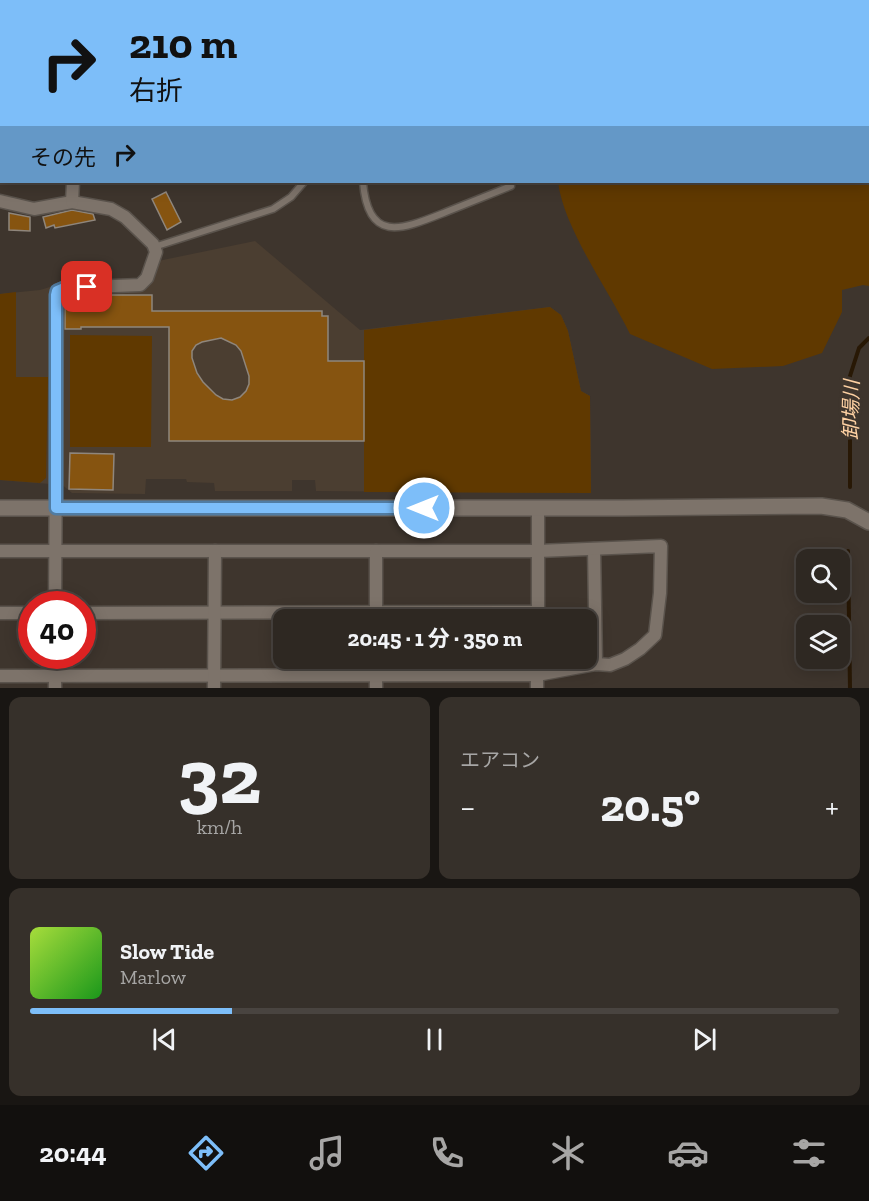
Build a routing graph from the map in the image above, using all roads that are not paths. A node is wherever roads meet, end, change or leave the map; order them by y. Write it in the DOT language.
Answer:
graph roads {
  1 [pos="73,183"];
  2 [pos="303,183"];
  3 [pos="363,183"];
  4 [pos="511,186"];
  5 [pos="0,201"];
  6 [pos="72,202"];
  7 [pos="154,246"];
  8 [pos="0,508"];
  9 [pos="56,508"];
  10 [pos="538,508"];
  11 [pos="869,522"];
  12 [pos="594,549"];
  13 [pos="538,550"];
  14 [pos="0,551"];
  15 [pos="56,551"];
  16 [pos="215,551"];
  17 [pos="376,551"];
  18 [pos="55,591"];
  19 [pos="376,609"];
  20 [pos="538,609"];
  21 [pos="595,609"];
  22 [pos="18,613"];
  23 [pos="96,613"];
  24 [pos="214,613"];
  25 [pos="0,614"];
  26 [pos="273,614"];
  27 [pos="597,664"];
  28 [pos="580,669"];
  29 [pos="0,676"];
  30 [pos="55,682"];
  31 [pos="214,682"];
  32 [pos="376,682"];
  33 [pos="537,682"];
  1 -- 6 [label="street"];
  2 -- 7 [label="lane"];
  3 -- 4 [label="lane"];
  5 -- 6 [label="street"];
  6 -- 7 [label="street"];
  7 -- 9 [label="street"];
  8 -- 9 [label="street"];
  9 -- 10 [label="street"];
  9 -- 15 [label="street"];
  10 -- 11 [label="street"];
  10 -- 13 [label="street"];
  12 -- 13 [label="street"];
  12 -- 21 [label="street"];
  12 -- 27 [label="street"];
  13 -- 17 [label="street"];
  13 -- 20 [label="street"];
  14 -- 15 [label="street"];
  15 -- 16 [label="street"];
  15 -- 18 [label="street"];
  16 -- 17 [label="street"];
  16 -- 24 [label="street"];
  17 -- 19 [label="street"];
  22 -- 25 [label="street"];
  23 -- 24 [label="street"];
  24 -- 26 [label="street"];
  24 -- 31 [label="street"];
  28 -- 33 [label="street"];
  29 -- 30 [label="street"];
  30 -- 31 [label="street"];
  31 -- 32 [label="street"];
  32 -- 33 [label="street"];
}
